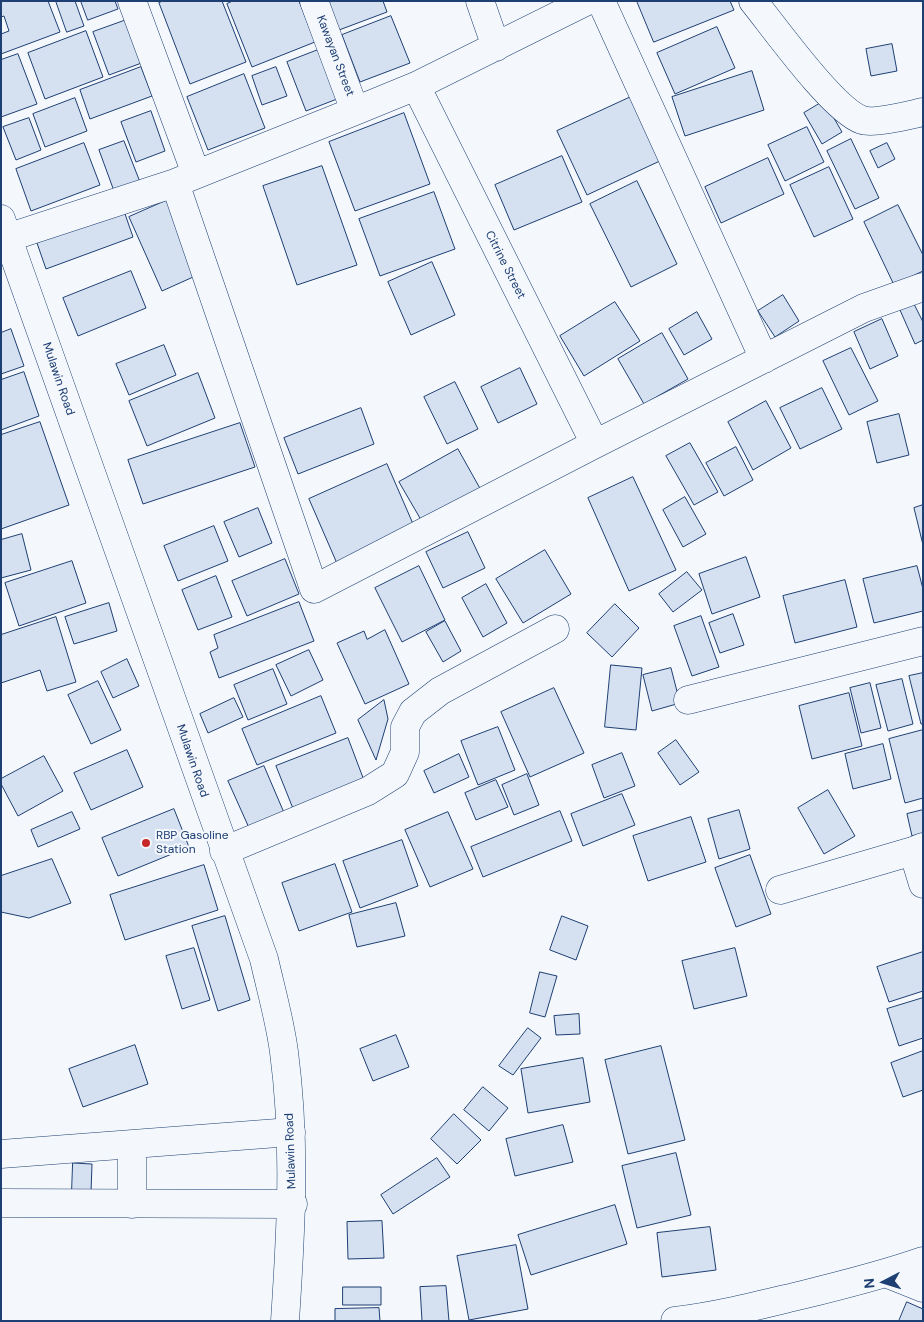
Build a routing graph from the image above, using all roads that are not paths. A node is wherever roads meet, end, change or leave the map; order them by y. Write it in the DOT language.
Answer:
graph roads {
  1 [pos="132,1"];
  2 [pos="314,1"];
  3 [pos="480,1"];
  4 [pos="587,1"];
  5 [pos="601,1"];
  6 [pos="753,1"];
  7 [pos="496,47"];
  8 [pos="416,86"];
  9 [pos="355,111"];
  10 [pos="923,112"];
  11 [pos="185,179"];
  12 [pos="4,232"];
  13 [pos="923,287"];
  14 [pos="764,359"];
  15 [pos="595,444"];
  16 [pos="555,629"];
  17 [pos="923,641"];
  18 [pos="688,700"];
  19 [pos="918,849"];
  20 [pos="224,851"];
  21 [pos="923,884"];
  22 [pos="780,890"];
  23 [pos="291,1132"];
  24 [pos="132,1145"];
  25 [pos="1,1154"];
  26 [pos="1,1203"];
  27 [pos="132,1204"];
  28 [pos="293,1204"];
  29 [pos="923,1261"];
  30 [pos="888,1274"];
  31 [pos="923,1288"];
  32 [pos="746,1315"];
  33 [pos="285,1321"];
  34 [pos="675,1321"];
  1 -- 11 [label="street"];
  2 -- 9 [label="street, Kawayan Street"];
  3 -- 7 [label="street"];
  4 -- 7 [label="street"];
  5 -- 14 [label="street"];
  6 -- 10 [label="street"];
  7 -- 8 [label="street"];
  8 -- 9 [label="street"];
  8 -- 15 [label="street, Citrine Street"];
  9 -- 11 [label="street"];
  11 -- 12 [label="street"];
  11 -- 15 [label="street"];
  12 -- 20 [label="street, Mulawin Road"];
  13 -- 14 [label="street"];
  14 -- 15 [label="street"];
  16 -- 20 [label="street"];
  17 -- 18 [label="street"];
  19 -- 21 [label="street"];
  19 -- 22 [label="street"];
  20 -- 23 [label="street, Mulawin Road"];
  23 -- 24 [label="street"];
  23 -- 28 [label="street, Mulawin Road"];
  24 -- 25 [label="street"];
  24 -- 27 [label="street"];
  26 -- 27 [label="street"];
  27 -- 28 [label="street"];
  28 -- 33 [label="street, Mulawin Road"];
  29 -- 30 [label="street"];
  30 -- 31 [label="street"];
  30 -- 32 [label="street"];
  32 -- 34 [label="street"];
}
